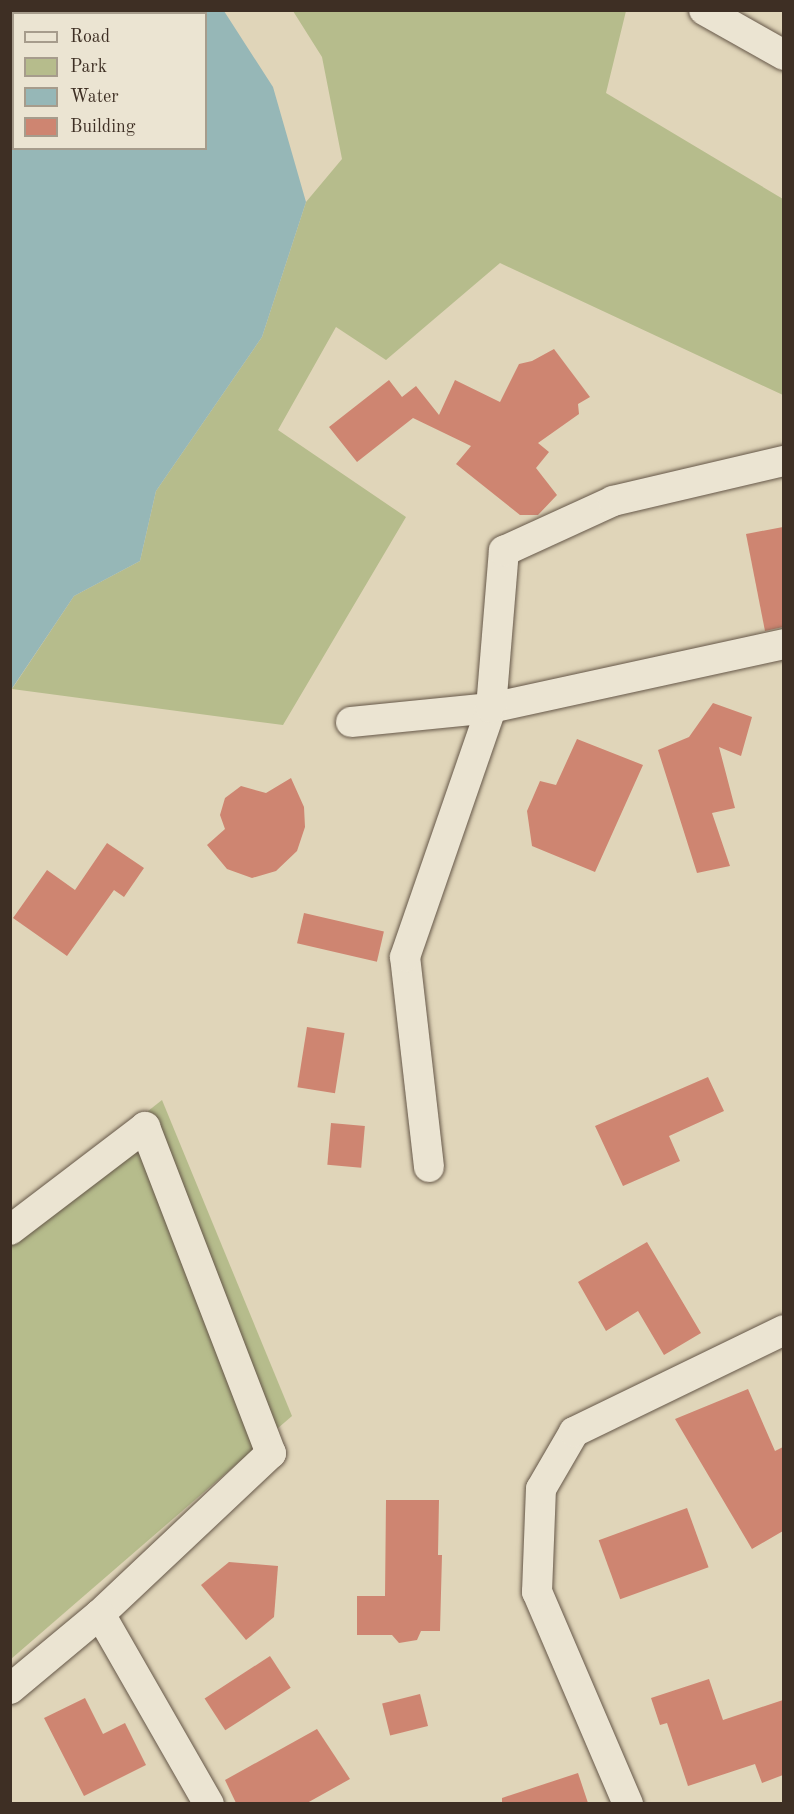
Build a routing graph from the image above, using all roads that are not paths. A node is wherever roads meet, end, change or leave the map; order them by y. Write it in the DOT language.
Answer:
graph roads {
  1 [pos="704,10"];
  2 [pos="783,55"];
  3 [pos="783,461"];
  4 [pos="783,644"];
  5 [pos="491,708"];
  6 [pos="351,722"];
  7 [pos="429,1167"];
  8 [pos="10,1230"];
  9 [pos="783,1330"];
  10 [pos="100,1614"];
  11 [pos="10,1689"];
  12 [pos="209,1803"];
  13 [pos="628,1803"];
  1 -- 2 [label="street"];
  3 -- 5 [label="street"];
  4 -- 5 [label="street"];
  5 -- 6 [label="street"];
  5 -- 7 [label="street"];
  8 -- 10 [label="street"];
  9 -- 13 [label="street"];
  10 -- 11 [label="street"];
  10 -- 12 [label="street"];
}
